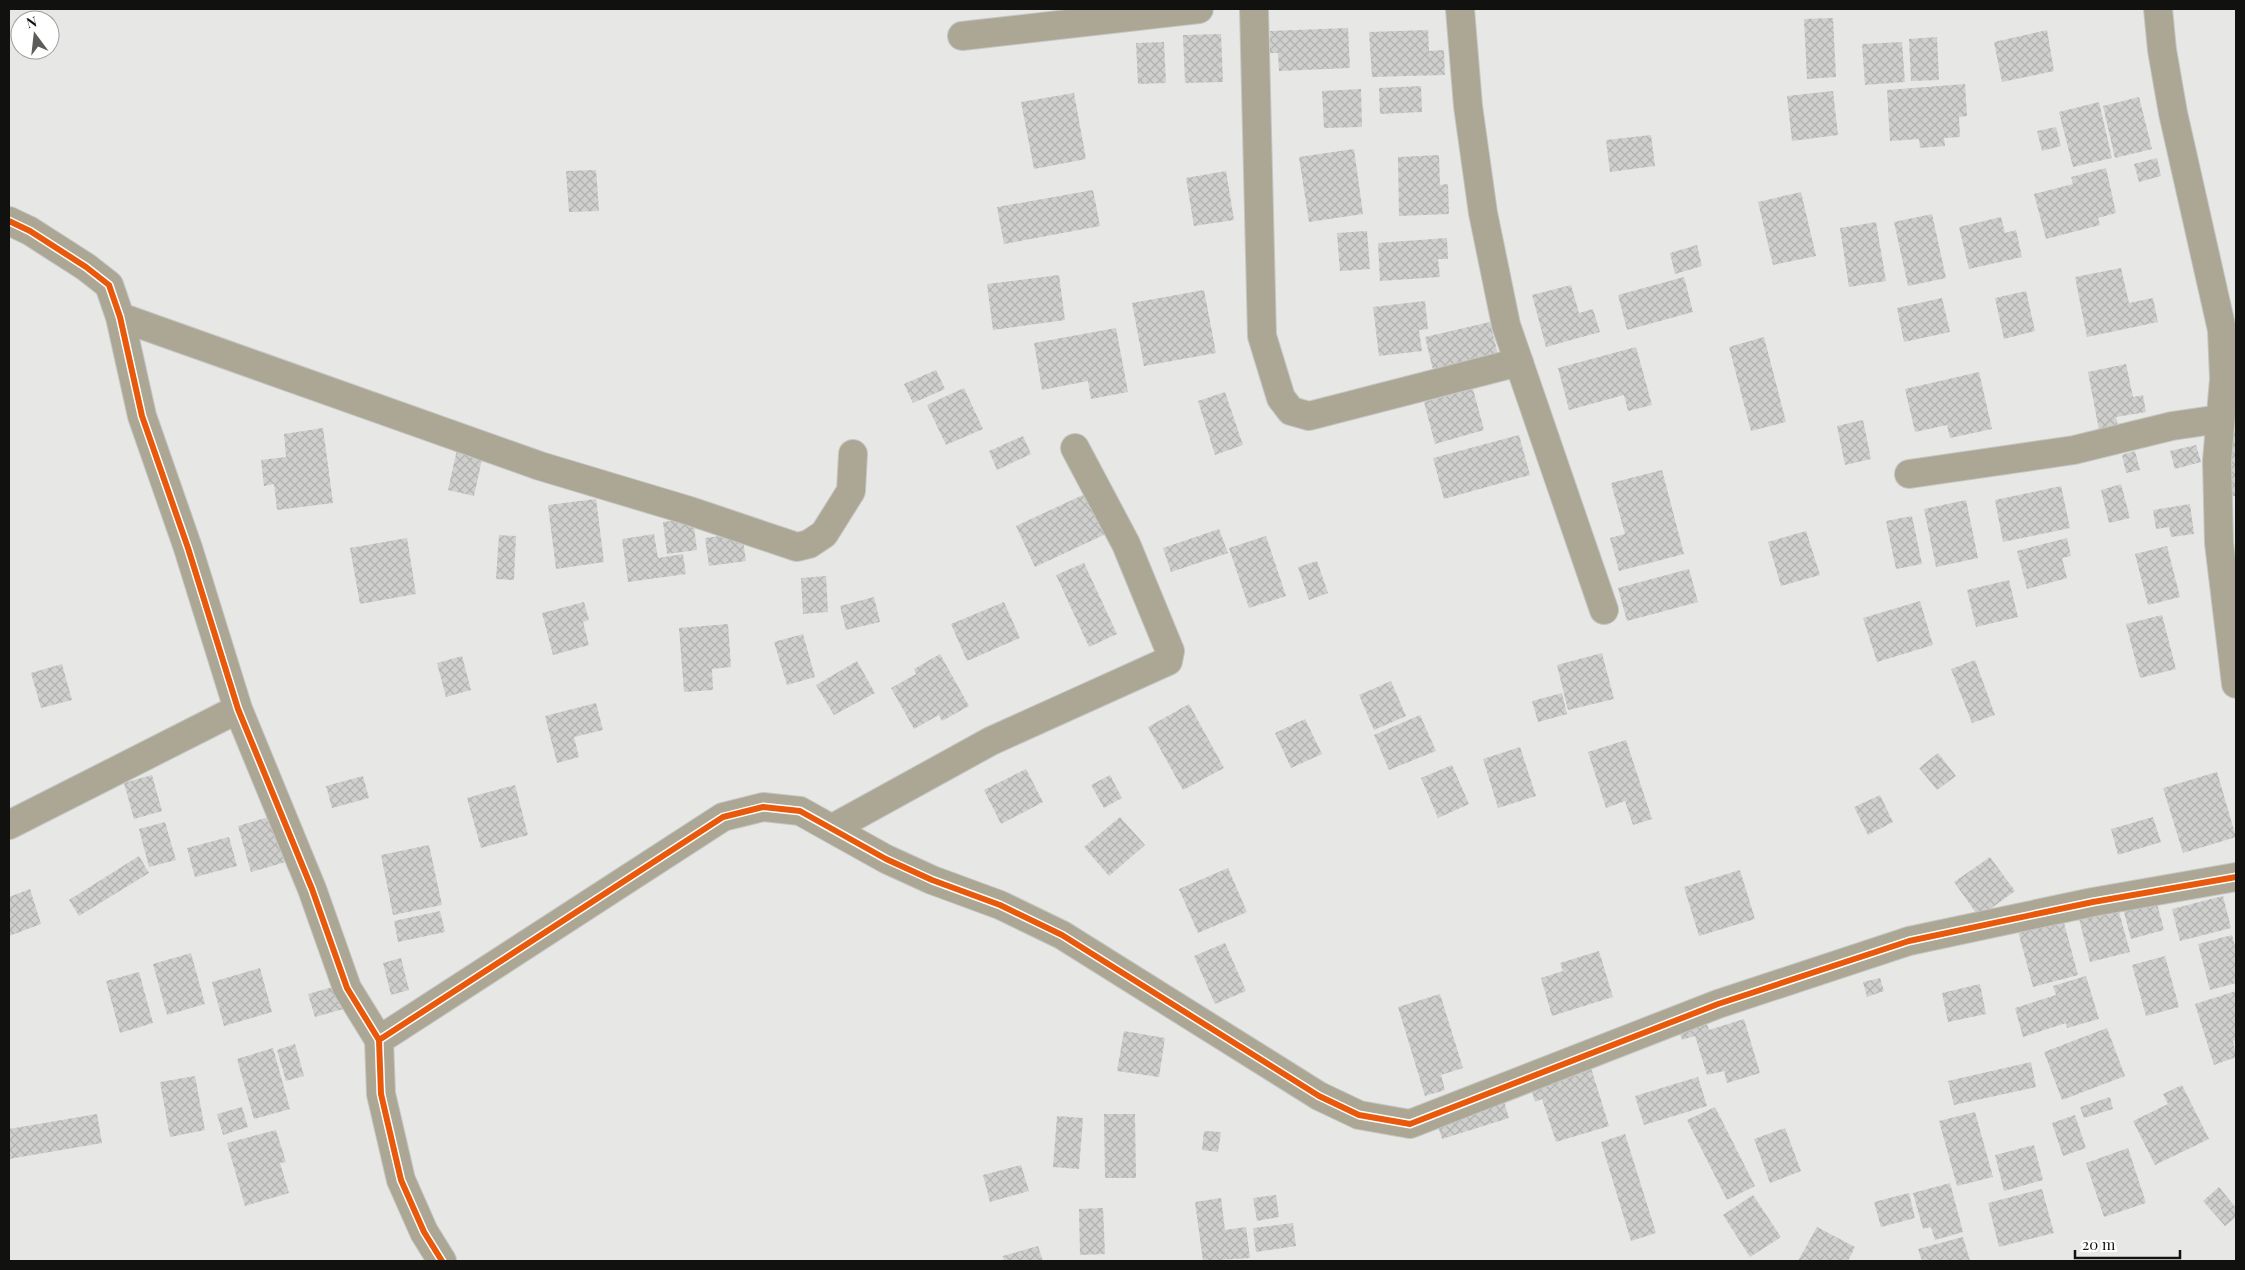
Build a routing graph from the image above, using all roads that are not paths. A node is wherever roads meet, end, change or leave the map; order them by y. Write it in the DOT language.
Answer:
graph roads {
  1 [pos="1199,9"];
  2 [pos="1254,9"];
  3 [pos="1460,9"];
  4 [pos="2158,9"];
  5 [pos="962,36"];
  6 [pos="9,221"];
  7 [pos="120,317"];
  8 [pos="1519,362"];
  9 [pos="2220,419"];
  10 [pos="1075,448"];
  11 [pos="853,454"];
  12 [pos="1908,474"];
  13 [pos="1604,610"];
  14 [pos="2236,684"];
  15 [pos="238,709"];
  16 [pos="9,825"];
  17 [pos="834,828"];
  18 [pos="2236,876"];
  19 [pos="379,1040"];
  20 [pos="442,1261"];
  1 -- 5 [label="street"];
  2 -- 8 [label="street"];
  3 -- 8 [label="street"];
  4 -- 9 [label="street"];
  6 -- 7 [label="street"];
  7 -- 11 [label="street"];
  7 -- 15 [label="street"];
  8 -- 13 [label="street"];
  9 -- 12 [label="street"];
  9 -- 14 [label="street"];
  10 -- 17 [label="street"];
  15 -- 16 [label="street"];
  15 -- 19 [label="street"];
  17 -- 18 [label="street"];
  17 -- 19 [label="street"];
  19 -- 20 [label="street"];
}
